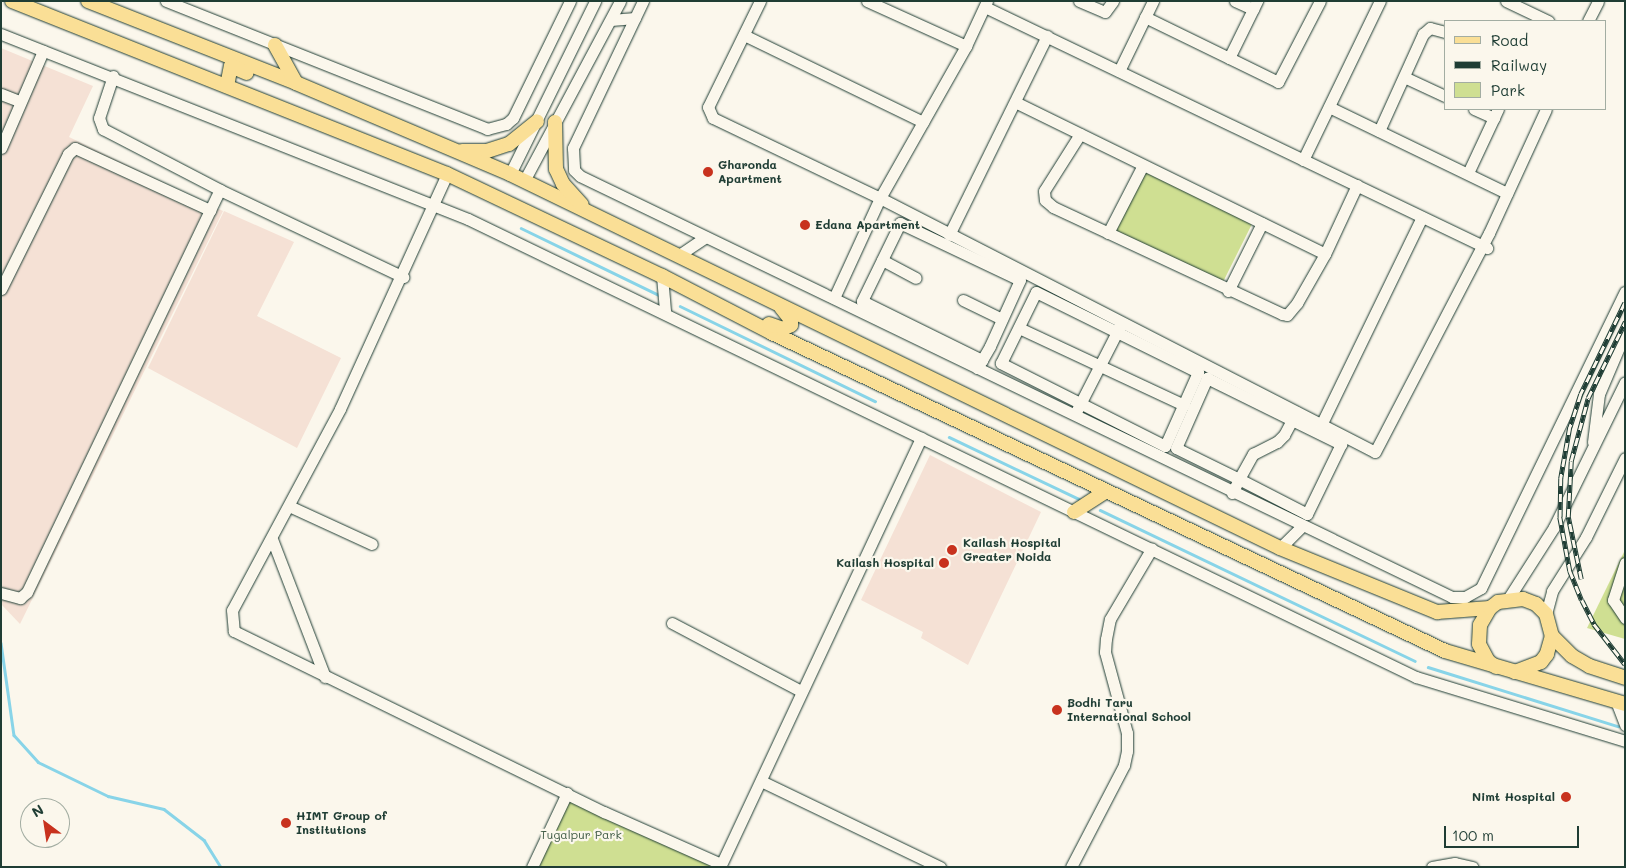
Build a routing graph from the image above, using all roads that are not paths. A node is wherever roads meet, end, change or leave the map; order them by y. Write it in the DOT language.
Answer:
graph roads {
  1 [pos="12,1"];
  2 [pos="88,1"];
  3 [pos="166,1"];
  4 [pos="570,1"];
  5 [pos="595,1"];
  6 [pos="620,1"];
  7 [pos="644,1"];
  8 [pos="760,1"];
  9 [pos="867,1"];
  10 [pos="1079,1"];
  11 [pos="1113,1"];
  12 [pos="1153,1"];
  13 [pos="1235,1"];
  14 [pos="1320,1"];
  15 [pos="1380,1"];
  16 [pos="1506,1"];
  17 [pos="1598,1"];
  18 [pos="881,3"];
  19 [pos="986,4"];
  20 [pos="1255,5"];
  21 [pos="1145,17"];
  22 [pos="635,18"];
  23 [pos="611,20"];
  24 [pos="1546,20"];
  25 [pos="1588,20"];
  26 [pos="1444,32"];
  27 [pos="1,34"];
  28 [pos="744,35"];
  29 [pos="1047,36"];
  30 [pos="275,45"];
  31 [pos="966,46"];
  32 [pos="43,51"];
  33 [pos="1229,58"];
  34 [pos="252,65"];
  35 [pos="1119,71"];
  36 [pos="113,76"];
  37 [pos="1404,77"];
  38 [pos="296,83"];
  39 [pos="227,86"];
  40 [pos="1,94"];
  41 [pos="1444,96"];
  42 [pos="19,101"];
  43 [pos="1015,102"];
  44 [pos="1329,107"];
  45 [pos="1478,110"];
  46 [pos="1546,110"];
  47 [pos="1496,114"];
  48 [pos="537,121"];
  49 [pos="555,122"];
  50 [pos="922,122"];
  51 [pos="1379,131"];
  52 [pos="1080,134"];
  53 [pos="1,148"];
  54 [pos="457,151"];
  55 [pos="1303,160"];
  56 [pos="1143,165"];
  57 [pos="1468,173"];
  58 [pos="447,174"];
  59 [pos="510,174"];
  60 [pos="524,181"];
  61 [pos="1357,186"];
  62 [pos="220,190"];
  63 [pos="1507,193"];
  64 [pos="880,198"];
  65 [pos="434,204"];
  66 [pos="210,210"];
  67 [pos="590,212"];
  68 [pos="1422,217"];
  69 [pos="1262,222"];
  70 [pos="1108,233"];
  71 [pos="949,235"];
  72 [pos="706,237"];
  73 [pos="1485,246"];
  74 [pos="1325,254"];
  75 [pos="679,255"];
  76 [pos="882,260"];
  77 [pos="403,276"];
  78 [pos="662,276"];
  79 [pos="916,278"];
  80 [pos="1,288"];
  81 [pos="1228,291"];
  82 [pos="1625,292"];
  83 [pos="834,298"];
  84 [pos="962,300"];
  85 [pos="778,305"];
  86 [pos="860,306"];
  87 [pos="666,314"];
  88 [pos="1002,319"];
  89 [pos="749,321"];
  90 [pos="1119,327"];
  91 [pos="1019,328"];
  92 [pos="1625,333"];
  93 [pos="979,364"];
  94 [pos="1100,366"];
  95 [pos="1625,382"];
  96 [pos="1081,404"];
  97 [pos="1184,405"];
  98 [pos="1074,416"];
  99 [pos="1294,416"];
  100 [pos="1321,425"];
  101 [pos="921,438"];
  102 [pos="1593,446"];
  103 [pos="1625,458"];
  104 [pos="1239,479"];
  105 [pos="1105,492"];
  106 [pos="1232,494"];
  107 [pos="289,506"];
  108 [pos="1074,512"];
  109 [pos="1301,527"];
  110 [pos="272,539"];
  111 [pos="372,544"];
  112 [pos="1152,548"];
  113 [pos="1280,548"];
  114 [pos="1625,563"];
  115 [pos="1,593"];
  116 [pos="1508,599"];
  117 [pos="1490,608"];
  118 [pos="1546,614"];
  119 [pos="1625,618"];
  120 [pos="672,624"];
  121 [pos="1552,636"];
  122 [pos="1496,667"];
  123 [pos="1514,672"];
  124 [pos="325,677"];
  125 [pos="1625,678"];
  126 [pos="801,691"];
  127 [pos="1620,702"];
  128 [pos="1625,726"];
  129 [pos="1625,741"];
  130 [pos="762,781"];
  131 [pos="567,794"];
  132 [pos="720,866"];
  133 [pos="532,867"];
  134 [pos="940,867"];
  135 [pos="1071,867"];
  136 [pos="1432,867"];
  137 [pos="1473,867"];
  1 -- 39 [label="main road"];
  2 -- 34 [label="main road"];
  3 -- 30 [label="street"];
  4 -- 30 [label="street"];
  5 -- 48 [label="street"];
  6 -- 23 [label="street"];
  7 -- 22 [label="street"];
  8 -- 28 [label="street"];
  9 -- 18 [label="street"];
  10 -- 11 [label="street"];
  12 -- 21 [label="street"];
  13 -- 20 [label="street"];
  14 -- 33 [label="street"];
  15 -- 44 [label="street"];
  16 -- 24 [label="street"];
  17 -- 25 [label="street"];
  18 -- 31 [label="street"];
  19 -- 29 [label="street"];
  19 -- 31 [label="street"];
  20 -- 33 [label="street"];
  21 -- 33 [label="street"];
  21 -- 35 [label="street"];
  22 -- 23 [label="street"];
  22 -- 72 [label="street"];
  23 -- 49 [label="street"];
  26 -- 37 [label="street"];
  27 -- 32 [label="street"];
  28 -- 50 [label="street"];
  28 -- 64 [label="street"];
  29 -- 35 [label="street"];
  29 -- 43 [label="street"];
  30 -- 38 [label="main road"];
  31 -- 50 [label="street"];
  32 -- 36 [label="street"];
  32 -- 42 [label="street"];
  34 -- 38 [label="main road"];
  34 -- 39 [label="main road"];
  35 -- 55 [label="street"];
  36 -- 62 [label="street"];
  36 -- 65 [label="street"];
  37 -- 41 [label="street"];
  37 -- 51 [label="street"];
  38 -- 54 [label="main road"];
  39 -- 58 [label="main road"];
  40 -- 42 [label="street"];
  42 -- 53 [label="street"];
  43 -- 52 [label="street"];
  43 -- 71 [label="street"];
  44 -- 51 [label="street"];
  44 -- 55 [label="street"];
  45 -- 47 [label="street"];
  46 -- 63 [label="street"];
  47 -- 57 [label="street"];
  48 -- 54 [label="main road"];
  48 -- 59 [label="street"];
  49 -- 60 [label="street"];
  49 -- 67 [label="main road"];
  50 -- 64 [label="street"];
  51 -- 57 [label="street"];
  52 -- 56 [label="street"];
  52 -- 70 [label="street"];
  54 -- 59 [label="main road"];
  55 -- 61 [label="street"];
  56 -- 69 [label="street"];
  56 -- 70 [label="street"];
  57 -- 63 [label="street"];
  58 -- 65 [label="street"];
  58 -- 78 [label="main road"];
  59 -- 60 [label="main road"];
  60 -- 67 [label="main road"];
  61 -- 68 [label="street"];
  61 -- 74 [label="street"];
  62 -- 66 [label="street"];
  62 -- 77 [label="street"];
  63 -- 73 [label="street"];
  64 -- 71 [label="street"];
  64 -- 83 [label="street"];
  65 -- 77 [label="street"];
  65 -- 87 [label="street"];
  66 -- 80 [label="street"];
  66 -- 115 [label="street"];
  67 -- 75 [label="main road"];
  68 -- 73 [label="street"];
  68 -- 100 [label="street"];
  69 -- 74 [label="street"];
  69 -- 81 [label="street"];
  70 -- 81 [label="street"];
  71 -- 90 [label="street"];
  72 -- 75 [label="street"];
  72 -- 83 [label="street"];
  73 -- 100 [label="street"];
  74 -- 81 [label="street"];
  75 -- 85 [label="main road"];
  76 -- 79 [label="street"];
  76 -- 86 [label="street"];
  76 -- 88 [label="street"];
  77 -- 107 [label="street"];
  78 -- 87 [label="street"];
  78 -- 89 [label="main road"];
  82 -- 109 [label="street"];
  83 -- 86 [label="street"];
  84 -- 88 [label="street"];
  85 -- 89 [label="main road"];
  85 -- 113 [label="main road"];
  86 -- 93 [label="street"];
  87 -- 101 [label="street"];
  88 -- 93 [label="street"];
  89 -- 105 [label="main road"];
  90 -- 91 [label="street"];
  90 -- 94 [label="street"];
  90 -- 97 [label="street"];
  90 -- 99 [label="street"];
  91 -- 94 [label="street"];
  91 -- 96 [label="street"];
  92 -- 102 [label="street"];
  93 -- 98 [label="street"];
  94 -- 96 [label="street"];
  94 -- 97 [label="street"];
  95 -- 102 [label="street"];
  96 -- 97 [label="street"];
  96 -- 98 [label="street"];
  98 -- 106 [label="street"];
  99 -- 100 [label="street"];
  99 -- 104 [label="street"];
  99 -- 104 [label="street"];
  99 -- 104 [label="street"];
  101 -- 108 [label="street"];
  101 -- 126 [label="street"];
  102 -- 116 [label="street"];
  103 -- 118 [label="street"];
  104 -- 106 [label="street"];
  105 -- 108 [label="main road"];
  105 -- 122 [label="main road"];
  106 -- 109 [label="street"];
  107 -- 110 [label="street"];
  107 -- 111 [label="street"];
  108 -- 112 [label="street"];
  109 -- 113 [label="street"];
  110 -- 124 [label="street"];
  110 -- 124 [label="street"];
  112 -- 129 [label="street"];
  112 -- 135 [label="street"];
  113 -- 117 [label="main road"];
  114 -- 119 [label="street"];
  116 -- 117 [label="main road"];
  116 -- 118 [label="main road"];
  117 -- 122 [label="main road"];
  118 -- 121 [label="main road"];
  120 -- 126 [label="street"];
  121 -- 123 [label="main road"];
  121 -- 125 [label="main road"];
  122 -- 123 [label="main road"];
  123 -- 127 [label="main road"];
  124 -- 131 [label="street"];
  126 -- 130 [label="street"];
  127 -- 128 [label="street"];
  130 -- 132 [label="street"];
  130 -- 134 [label="street"];
  131 -- 132 [label="street"];
  131 -- 133 [label="street"];
  136 -- 137 [label="street"];
}
